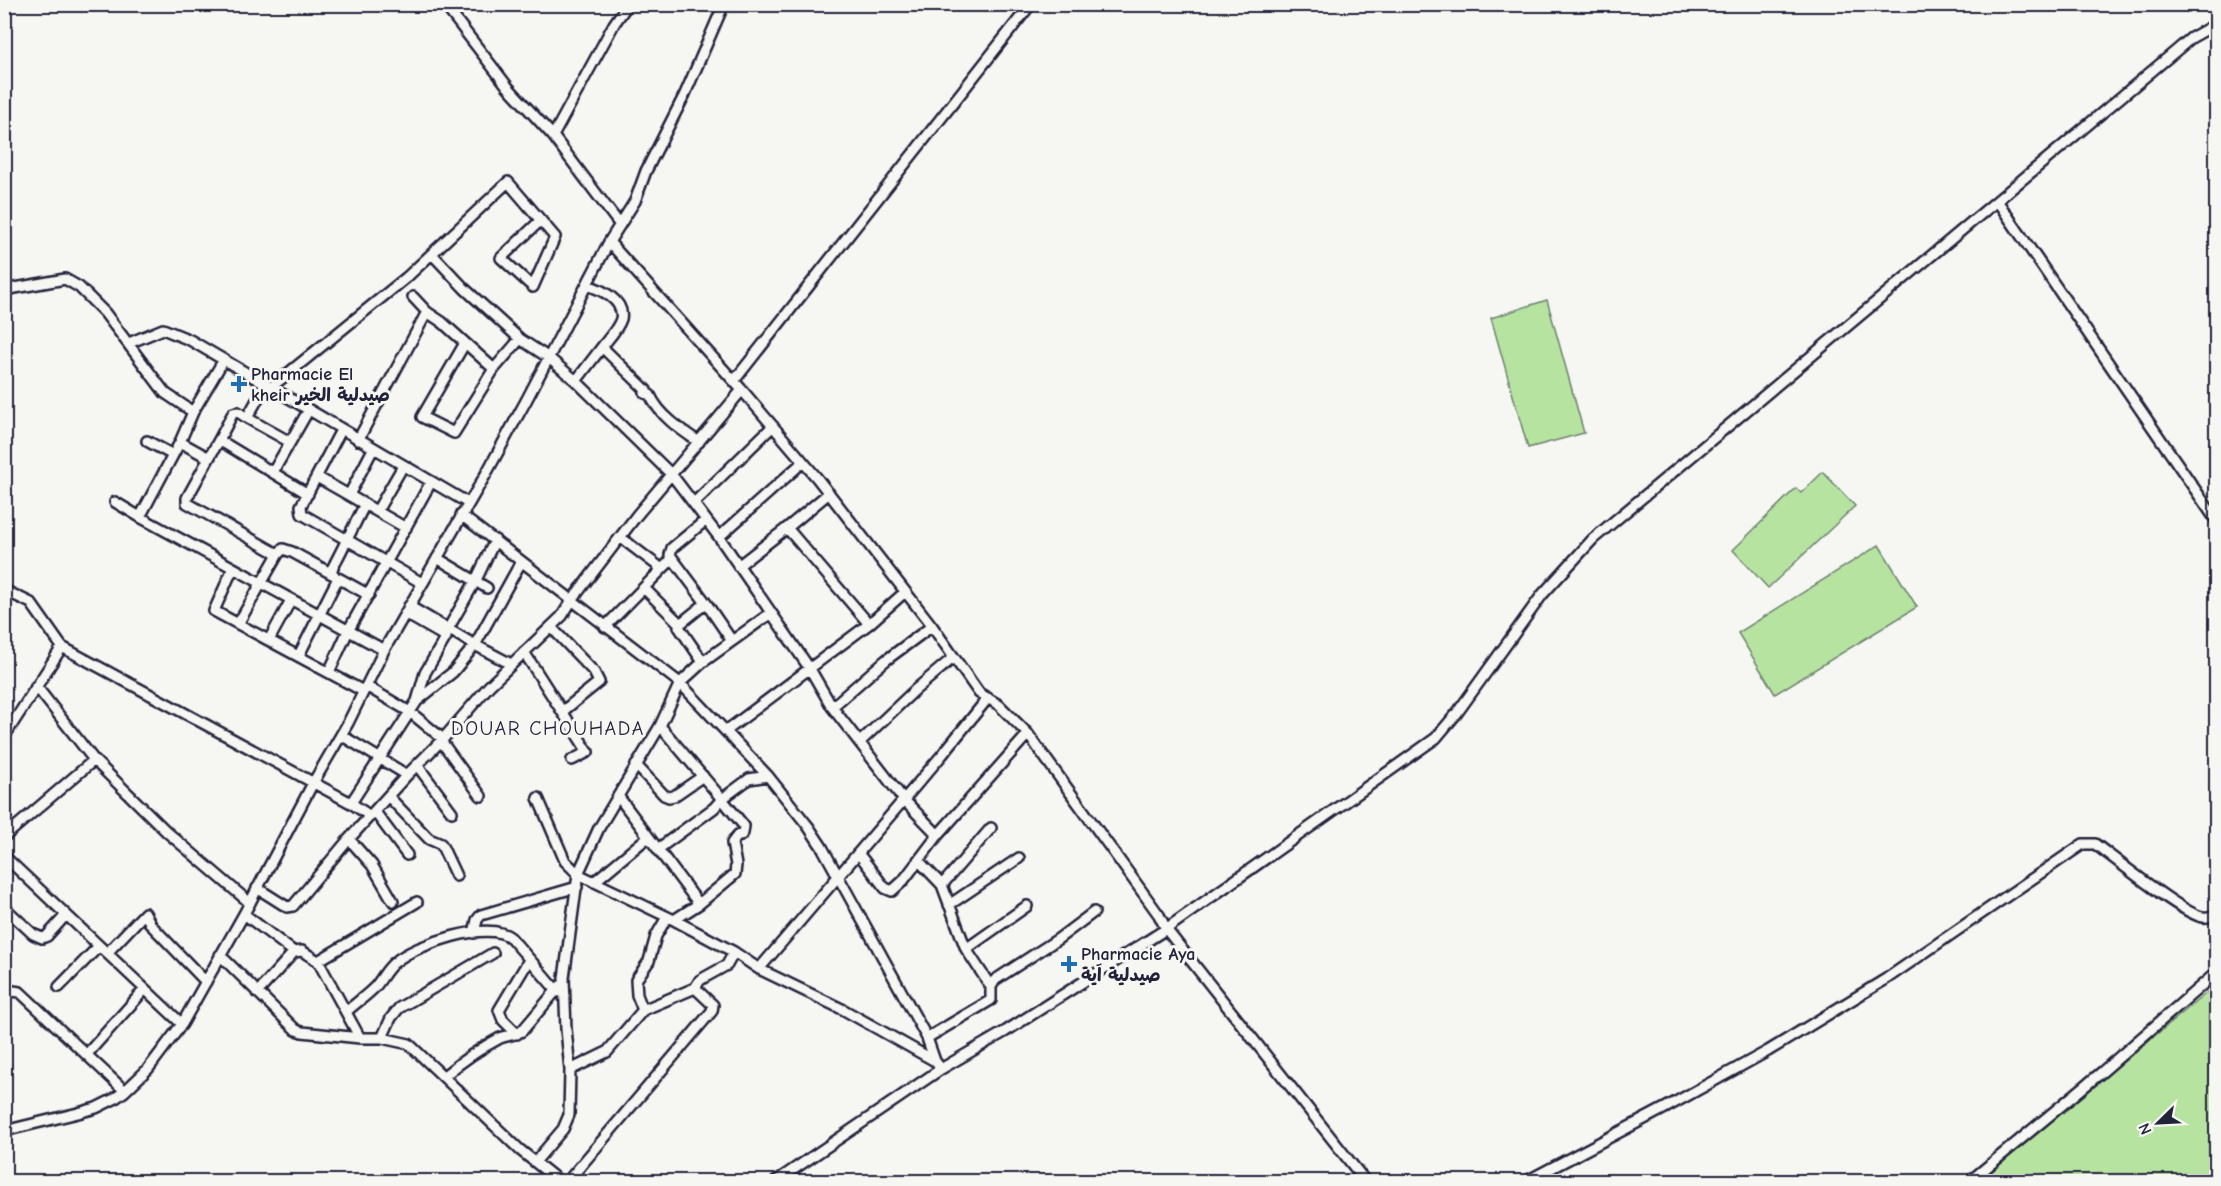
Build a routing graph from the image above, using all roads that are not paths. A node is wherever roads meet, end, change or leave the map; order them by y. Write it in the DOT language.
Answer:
graph roads {
  1 [pos="444,4"];
  2 [pos="628,4"];
  3 [pos="724,4"];
  4 [pos="1031,4"];
  5 [pos="2217,24"];
  6 [pos="553,136"];
  7 [pos="2000,199"];
  8 [pos="540,219"];
  9 [pos="620,225"];
  10 [pos="609,242"];
  11 [pos="432,254"];
  12 [pos="586,285"];
  13 [pos="4,290"];
  14 [pos="413,297"];
  15 [pos="427,312"];
  16 [pos="520,339"];
  17 [pos="129,343"];
  18 [pos="465,343"];
  19 [pos="603,347"];
  20 [pos="549,358"];
  21 [pos="223,361"];
  22 [pos="494,369"];
  23 [pos="576,381"];
  24 [pos="734,381"];
  25 [pos="267,387"];
  26 [pos="742,390"];
  27 [pos="308,411"];
  28 [pos="193,412"];
  29 [pos="248,418"];
  30 [pos="773,426"];
  31 [pos="341,430"];
  32 [pos="219,440"];
  33 [pos="358,440"];
  34 [pos="147,441"];
  35 [pos="180,442"];
  36 [pos="290,442"];
  37 [pos="699,442"];
  38 [pos="373,448"];
  39 [pos="173,454"];
  40 [pos="209,458"];
  41 [pos="803,462"];
  42 [pos="403,466"];
  43 [pos="273,472"];
  44 [pos="672,476"];
  45 [pos="317,477"];
  46 [pos="431,482"];
  47 [pos="829,493"];
  48 [pos="308,494"];
  49 [pos="349,495"];
  50 [pos="115,502"];
  51 [pos="468,503"];
  52 [pos="694,503"];
  53 [pos="365,504"];
  54 [pos="377,512"];
  55 [pos="461,515"];
  56 [pos="140,517"];
  57 [pos="706,520"];
  58 [pos="2217,520"];
  59 [pos="406,528"];
  60 [pos="787,528"];
  61 [pos="620,537"];
  62 [pos="719,537"];
  63 [pos="347,540"];
  64 [pos="495,540"];
  65 [pos="278,554"];
  66 [pos="437,558"];
  67 [pos="672,559"];
  68 [pos="521,562"];
  69 [pos="387,563"];
  70 [pos="738,566"];
  71 [pos="233,568"];
  72 [pos="662,569"];
  73 [pos="334,575"];
  74 [pos="476,579"];
  75 [pos="261,583"];
  76 [pos="422,583"];
  77 [pos="487,588"];
  78 [pos="644,588"];
  79 [pos="4,590"];
  80 [pos="906,592"];
  81 [pos="369,595"];
  82 [pos="291,600"];
  83 [pos="572,600"];
  84 [pos="706,603"];
  85 [pos="408,610"];
  86 [pos="771,613"];
  87 [pos="319,615"];
  88 [pos="238,624"];
  89 [pos="680,624"];
  90 [pos="869,624"];
  91 [pos="932,626"];
  92 [pos="551,627"];
  93 [pos="605,627"];
  94 [pos="348,631"];
  95 [pos="447,633"];
  96 [pos="269,640"];
  97 [pos="732,641"];
  98 [pos="475,645"];
  99 [pos="62,647"];
  100 [pos="384,650"];
  101 [pos="524,652"];
  102 [pos="299,655"];
  103 [pos="954,657"];
  104 [pos="703,662"];
  105 [pos="511,664"];
  106 [pos="810,669"];
  107 [pos="329,672"];
  108 [pos="680,683"];
  109 [pos="36,686"];
  110 [pos="364,689"];
  111 [pos="988,698"];
  112 [pos="417,701"];
  113 [pos="832,706"];
  114 [pos="563,711"];
  115 [pos="410,712"];
  116 [pos="660,726"];
  117 [pos="726,731"];
  118 [pos="1028,734"];
  119 [pos="341,735"];
  120 [pos="4,737"];
  121 [pos="442,740"];
  122 [pos="860,742"];
  123 [pos="380,757"];
  124 [pos="94,760"];
  125 [pos="572,760"];
  126 [pos="417,765"];
  127 [pos="636,765"];
  128 [pos="407,774"];
  129 [pos="768,776"];
  130 [pos="704,777"];
  131 [pos="313,783"];
  132 [pos="388,796"];
  133 [pos="481,796"];
  134 [pos="618,796"];
  135 [pos="538,798"];
  136 [pos="722,799"];
  137 [pos="903,800"];
  138 [pos="351,803"];
  139 [pos="452,812"];
  140 [pos="373,814"];
  141 [pos="991,828"];
  142 [pos="939,835"];
  143 [pos="4,837"];
  144 [pos="648,837"];
  145 [pos="349,838"];
  146 [pos="658,849"];
  147 [pos="858,853"];
  148 [pos="407,855"];
  149 [pos="4,856"];
  150 [pos="1019,858"];
  151 [pos="918,860"];
  152 [pos="578,874"];
  153 [pos="456,876"];
  154 [pos="838,877"];
  155 [pos="594,882"];
  156 [pos="942,885"];
  157 [pos="577,887"];
  158 [pos="257,888"];
  159 [pos="393,901"];
  160 [pos="417,902"];
  161 [pos="250,903"];
  162 [pos="699,904"];
  163 [pos="949,904"];
  164 [pos="1027,906"];
  165 [pos="4,907"];
  166 [pos="1094,912"];
  167 [pos="244,914"];
  168 [pos="66,915"];
  169 [pos="2217,915"];
  170 [pos="671,919"];
  171 [pos="1166,929"];
  172 [pos="474,933"];
  173 [pos="99,946"];
  174 [pos="966,949"];
  175 [pos="294,952"];
  176 [pos="734,952"];
  177 [pos="107,953"];
  178 [pos="493,953"];
  179 [pos="220,955"];
  180 [pos="529,960"];
  181 [pos="318,961"];
  182 [pos="759,969"];
  183 [pos="2217,974"];
  184 [pos="564,978"];
  185 [pos="206,982"];
  186 [pos="59,987"];
  187 [pos="991,987"];
  188 [pos="695,988"];
  189 [pos="145,989"];
  190 [pos="558,992"];
  191 [pos="257,993"];
  192 [pos="4,996"];
  193 [pos="643,1010"];
  194 [pos="347,1011"];
  195 [pos="182,1024"];
  196 [pos="517,1034"];
  197 [pos="360,1038"];
  198 [pos="382,1038"];
  199 [pos="927,1038"];
  200 [pos="87,1054"];
  201 [pos="938,1065"];
  202 [pos="570,1070"];
  203 [pos="444,1076"];
  204 [pos="125,1091"];
  205 [pos="4,1131"];
  206 [pos="535,1162"];
  207 [pos="560,1182"];
  208 [pos="567,1182"];
  209 [pos="775,1182"];
  210 [pos="1366,1182"];
  211 [pos="1525,1182"];
  212 [pos="1969,1182"];
  1 -- 6 [label="street"];
  2 -- 6 [label="street"];
  3 -- 9 [label="street"];
  4 -- 24 [label="street"];
  5 -- 7 [label="street"];
  6 -- 9 [label="street"];
  7 -- 58 [label="street"];
  7 -- 171 [label="street"];
  8 -- 8 [label="street"];
  8 -- 11 [label="street"];
  9 -- 10 [label="street"];
  10 -- 12 [label="street"];
  10 -- 24 [label="street"];
  11 -- 16 [label="street"];
  11 -- 25 [label="street"];
  12 -- 19 [label="street"];
  12 -- 20 [label="street"];
  13 -- 17 [label="street"];
  14 -- 15 [label="street"];
  15 -- 18 [label="street"];
  15 -- 33 [label="street"];
  16 -- 20 [label="street"];
  16 -- 22 [label="street"];
  17 -- 21 [label="street"];
  17 -- 28 [label="street"];
  18 -- 22 [label="street"];
  18 -- 22 [label="street"];
  19 -- 23 [label="street"];
  19 -- 37 [label="street"];
  20 -- 23 [label="street"];
  20 -- 51 [label="street"];
  21 -- 25 [label="street"];
  21 -- 28 [label="street"];
  23 -- 44 [label="street"];
  24 -- 26 [label="street"];
  25 -- 27 [label="street"];
  25 -- 29 [label="street"];
  26 -- 30 [label="street"];
  26 -- 37 [label="street"];
  27 -- 31 [label="street"];
  27 -- 36 [label="street"];
  28 -- 35 [label="street"];
  29 -- 32 [label="street"];
  29 -- 36 [label="street"];
  30 -- 41 [label="street"];
  30 -- 52 [label="street"];
  31 -- 33 [label="street"];
  31 -- 45 [label="street"];
  32 -- 40 [label="street"];
  32 -- 43 [label="street"];
  33 -- 38 [label="street"];
  34 -- 39 [label="street"];
  35 -- 39 [label="street"];
  35 -- 40 [label="street"];
  36 -- 43 [label="street"];
  37 -- 44 [label="street"];
  38 -- 42 [label="street"];
  38 -- 49 [label="street"];
  39 -- 56 [label="street"];
  40 -- 65 [label="street"];
  41 -- 47 [label="street"];
  41 -- 62 [label="street"];
  42 -- 46 [label="street"];
  42 -- 54 [label="street"];
  43 -- 48 [label="street"];
  44 -- 52 [label="street"];
  44 -- 61 [label="street"];
  45 -- 48 [label="street"];
  45 -- 49 [label="street"];
  46 -- 51 [label="street"];
  46 -- 59 [label="street"];
  47 -- 60 [label="street"];
  47 -- 80 [label="street"];
  48 -- 63 [label="street"];
  49 -- 53 [label="street"];
  50 -- 56 [label="street"];
  51 -- 55 [label="street"];
  52 -- 57 [label="street"];
  53 -- 54 [label="street"];
  53 -- 63 [label="street"];
  54 -- 59 [label="street"];
  55 -- 64 [label="street"];
  55 -- 66 [label="street"];
  56 -- 71 [label="street"];
  57 -- 62 [label="street"];
  57 -- 67 [label="street"];
  59 -- 69 [label="street"];
  60 -- 70 [label="street"];
  60 -- 90 [label="street"];
  61 -- 72 [label="street"];
  61 -- 83 [label="street"];
  62 -- 70 [label="street"];
  63 -- 69 [label="street"];
  63 -- 73 [label="street"];
  64 -- 68 [label="street"];
  64 -- 74 [label="street"];
  65 -- 73 [label="street"];
  65 -- 75 [label="street"];
  66 -- 74 [label="street"];
  66 -- 76 [label="street"];
  67 -- 72 [label="street"];
  67 -- 84 [label="street"];
  68 -- 83 [label="street"];
  68 -- 98 [label="street"];
  69 -- 76 [label="street"];
  69 -- 81 [label="street"];
  70 -- 86 [label="street"];
  71 -- 75 [label="street"];
  71 -- 88 [label="street"];
  72 -- 78 [label="street"];
  73 -- 81 [label="street"];
  73 -- 87 [label="street"];
  74 -- 77 [label="street"];
  74 -- 95 [label="street"];
  75 -- 82 [label="street"];
  75 -- 88 [label="street"];
  76 -- 85 [label="street"];
  78 -- 89 [label="street"];
  78 -- 93 [label="street"];
  79 -- 99 [label="street"];
  80 -- 90 [label="street"];
  80 -- 91 [label="street"];
  81 -- 94 [label="street"];
  82 -- 87 [label="street"];
  82 -- 96 [label="street"];
  83 -- 92 [label="street"];
  83 -- 93 [label="street"];
  84 -- 89 [label="street"];
  84 -- 97 [label="street"];
  85 -- 95 [label="street"];
  85 -- 100 [label="street"];
  86 -- 97 [label="street"];
  86 -- 106 [label="street"];
  87 -- 94 [label="street"];
  87 -- 102 [label="street"];
  88 -- 96 [label="street"];
  89 -- 104 [label="street"];
  90 -- 106 [label="street"];
  91 -- 103 [label="street"];
  91 -- 113 [label="street"];
  92 -- 101 [label="street"];
  92 -- 114 [label="street"];
  93 -- 108 [label="street"];
  94 -- 100 [label="street"];
  94 -- 107 [label="street"];
  95 -- 98 [label="street"];
  95 -- 112 [label="street"];
  96 -- 102 [label="street"];
  97 -- 104 [label="street"];
  98 -- 105 [label="street"];
  98 -- 112 [label="street"];
  99 -- 109 [label="street"];
  99 -- 131 [label="street"];
  100 -- 110 [label="street"];
  101 -- 105 [label="street"];
  101 -- 114 [label="street"];
  102 -- 107 [label="street"];
  103 -- 111 [label="street"];
  103 -- 122 [label="street"];
  104 -- 108 [label="street"];
  105 -- 121 [label="street"];
  106 -- 113 [label="street"];
  106 -- 117 [label="street"];
  107 -- 110 [label="street"];
  108 -- 116 [label="street"];
  108 -- 117 [label="street"];
  109 -- 120 [label="street"];
  109 -- 124 [label="street"];
  110 -- 115 [label="street"];
  110 -- 119 [label="street"];
  111 -- 118 [label="street"];
  111 -- 137 [label="street"];
  112 -- 115 [label="street"];
  113 -- 122 [label="street"];
  114 -- 125 [label="street"];
  115 -- 121 [label="street"];
  115 -- 123 [label="street"];
  116 -- 127 [label="street"];
  116 -- 130 [label="street"];
  117 -- 129 [label="street"];
  118 -- 142 [label="street"];
  118 -- 171 [label="street"];
  119 -- 123 [label="street"];
  119 -- 131 [label="street"];
  121 -- 126 [label="street"];
  121 -- 133 [label="street"];
  122 -- 137 [label="street"];
  123 -- 128 [label="street"];
  123 -- 138 [label="street"];
  124 -- 143 [label="street"];
  124 -- 161 [label="street"];
  126 -- 128 [label="street"];
  126 -- 139 [label="street"];
  127 -- 130 [label="street"];
  127 -- 134 [label="street"];
  128 -- 132 [label="street"];
  129 -- 136 [label="street"];
  129 -- 154 [label="street"];
  130 -- 136 [label="street"];
  131 -- 138 [label="street"];
  131 -- 158 [label="street"];
  132 -- 140 [label="street"];
  132 -- 153 [label="street"];
  134 -- 144 [label="street"];
  134 -- 152 [label="street"];
  135 -- 152 [label="street"];
  136 -- 146 [label="street"];
  136 -- 162 [label="street"];
  137 -- 142 [label="street"];
  137 -- 147 [label="street"];
  138 -- 140 [label="street"];
  140 -- 145 [label="street"];
  140 -- 148 [label="street"];
  141 -- 156 [label="street"];
  142 -- 151 [label="street"];
  144 -- 146 [label="street"];
  144 -- 155 [label="street"];
  145 -- 158 [label="street"];
  145 -- 159 [label="street"];
  146 -- 162 [label="street"];
  147 -- 151 [label="street"];
  147 -- 154 [label="street"];
  149 -- 168 [label="street"];
  150 -- 163 [label="street"];
  151 -- 156 [label="street"];
  152 -- 155 [label="street"];
  152 -- 157 [label="street"];
  154 -- 182 [label="street"];
  154 -- 199 [label="street"];
  155 -- 170 [label="street"];
  156 -- 163 [label="street"];
  157 -- 172 [label="street"];
  157 -- 184 [label="street"];
  158 -- 161 [label="street"];
  160 -- 181 [label="street"];
  161 -- 167 [label="street"];
  162 -- 170 [label="street"];
  163 -- 174 [label="street"];
  164 -- 174 [label="street"];
  165 -- 168 [label="street"];
  166 -- 187 [label="street"];
  167 -- 175 [label="street"];
  167 -- 179 [label="street"];
  168 -- 173 [label="street"];
  169 -- 211 [label="street"];
  170 -- 176 [label="street"];
  170 -- 193 [label="street"];
  171 -- 201 [label="street"];
  171 -- 210 [label="street"];
  172 -- 180 [label="street"];
  172 -- 194 [label="street"];
  173 -- 177 [label="street"];
  173 -- 186 [label="street"];
  174 -- 187 [label="street"];
  175 -- 181 [label="street"];
  175 -- 191 [label="street"];
  176 -- 182 [label="street"];
  176 -- 188 [label="street"];
  177 -- 185 [label="street"];
  177 -- 189 [label="street"];
  178 -- 198 [label="street"];
  179 -- 185 [label="street"];
  179 -- 191 [label="street"];
  180 -- 190 [label="street"];
  180 -- 196 [label="street"];
  181 -- 194 [label="street"];
  182 -- 201 [label="street"];
  183 -- 212 [label="street"];
  184 -- 190 [label="street"];
  184 -- 202 [label="street"];
  185 -- 195 [label="street"];
  187 -- 199 [label="street"];
  188 -- 193 [label="street"];
  188 -- 208 [label="street"];
  189 -- 195 [label="street"];
  189 -- 200 [label="street"];
  190 -- 196 [label="street"];
  191 -- 197 [label="street"];
  192 -- 200 [label="street"];
  193 -- 202 [label="street"];
  194 -- 197 [label="street"];
  195 -- 204 [label="street"];
  196 -- 203 [label="street"];
  197 -- 198 [label="street"];
  198 -- 203 [label="street"];
  199 -- 201 [label="street"];
  200 -- 204 [label="street"];
  201 -- 209 [label="street"];
  202 -- 206 [label="street"];
  203 -- 206 [label="street"];
  204 -- 205 [label="street"];
  206 -- 207 [label="street"];
}
